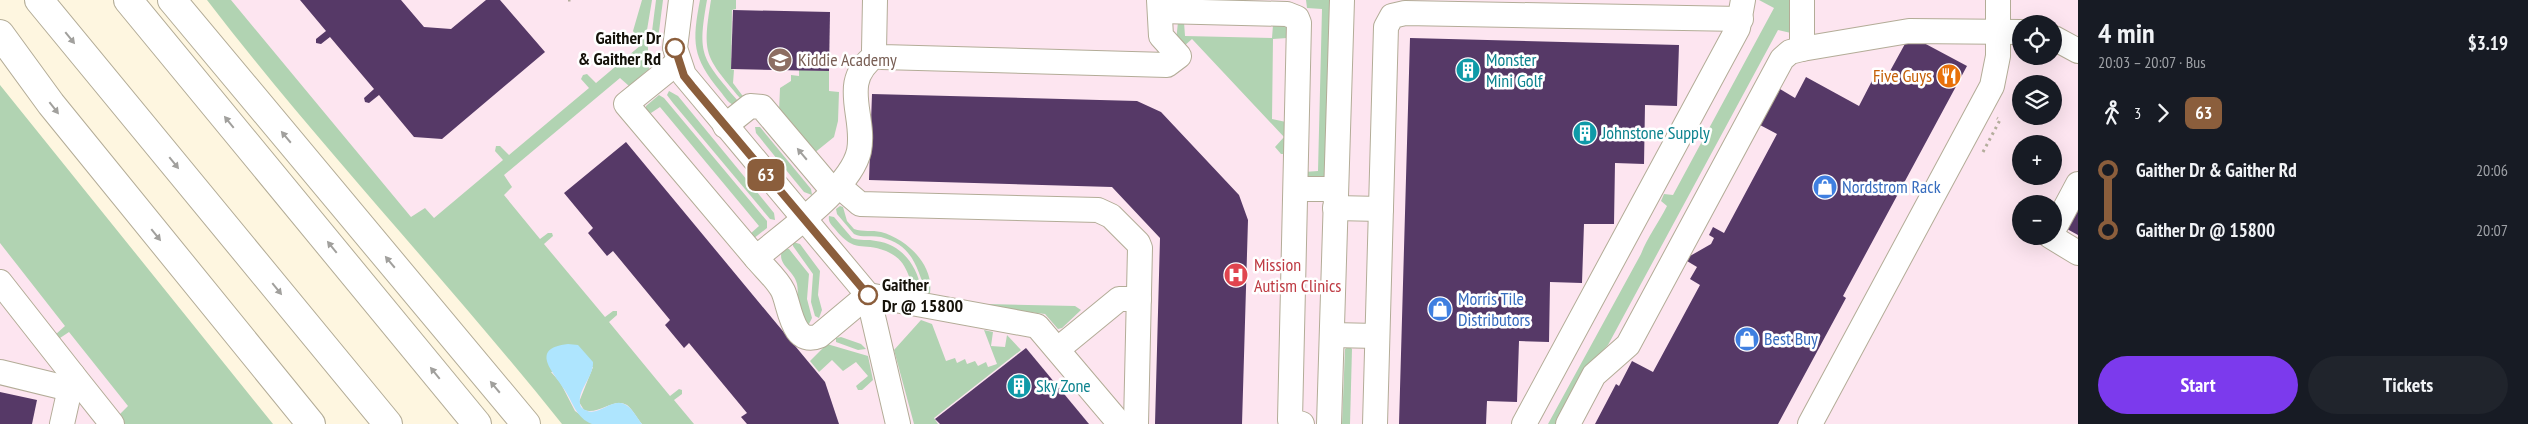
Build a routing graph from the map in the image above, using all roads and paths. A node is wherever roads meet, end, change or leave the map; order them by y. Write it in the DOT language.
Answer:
graph roads {
  1 [pos="39,0"];
  2 [pos="128,0"];
  3 [pos="172,0"];
  4 [pos="568,0"];
  5 [pos="573,0"];
  6 [pos="680,0"];
  7 [pos="875,0"];
  8 [pos="1342,0"];
  9 [pos="1802,0"];
  10 [pos="1998,0"];
  11 [pos="1159,6"];
  12 [pos="1392,8"];
  13 [pos="1574,8"];
  14 [pos="1742,9"];
  15 [pos="1998,31"];
  16 [pos="2012,32"];
  17 [pos="0,34"];
  18 [pos="2062,42"];
  19 [pos="0,43"];
  20 [pos="1802,50"];
  21 [pos="2078,51"];
  22 [pos="876,55"];
  23 [pos="678,62"];
  24 [pos="25,69"];
  25 [pos="725,126"];
  26 [pos="2078,184"];
  27 [pos="836,189"];
  28 [pos="1296,189"];
  29 [pos="1336,199"];
  30 [pos="1381,209"];
  31 [pos="2062,214"];
  32 [pos="802,218"];
  33 [pos="2062,243"];
  34 [pos="2078,253"];
  35 [pos="756,258"];
  36 [pos="0,282"];
  37 [pos="868,295"];
  38 [pos="1139,299"];
  39 [pos="1332,335"];
  40 [pos="1377,336"];
  41 [pos="1058,348"];
  42 [pos="260,363"];
  43 [pos="0,372"];
  44 [pos="71,382"];
  45 [pos="62,424"];
  46 [pos="112,424"];
  47 [pos="311,424"];
  48 [pos="326,424"];
  49 [pos="388,424"];
  50 [pos="477,424"];
  51 [pos="526,424"];
  52 [pos="898,424"];
  53 [pos="1120,424"];
  54 [pos="1136,424"];
  55 [pos="1302,424"];
  56 [pos="1329,424"];
  57 [pos="1375,424"];
  58 [pos="1524,424"];
  59 [pos="1568,424"];
  60 [pos="1810,424"];
  1 -- 49 [label="highway, one-way"];
  50 -- 2 [label="highway, one-way"];
  51 -- 3 [label="highway, one-way"];
  4 -- 5 [label="path"];
  6 -- 23 [label="street"];
  7 -- 22 [label="street"];
  8 -- 29 [label="street"];
  9 -- 20 [label="street"];
  10 -- 15 [label="street"];
  11 -- 22 [label="street"];
  11 -- 28 [label="street"];
  12 -- 13 [label="street"];
  12 -- 30 [label="street"];
  13 -- 14 [label="street"];
  14 -- 58 [label="street"];
  15 -- 16 [label="street"];
  15 -- 20 [label="street"];
  15 -- 60 [label="street"];
  17 -- 24 [label="highway"];
  18 -- 21 [label="street"];
  19 -- 24 [label="highway"];
  20 -- 59 [label="street"];
  22 -- 27 [label="street"];
  23 -- 25 [label="street"];
  23 -- 35 [label="street"];
  24 -- 42 [label="highway, one-way"];
  27 -- 25 [label="street, one-way"];
  25 -- 32 [label="street"];
  26 -- 31 [label="street"];
  27 -- 32 [label="street"];
  27 -- 38 [label="street"];
  28 -- 29 [label="street"];
  28 -- 55 [label="street"];
  29 -- 30 [label="street"];
  29 -- 39 [label="street"];
  30 -- 40 [label="street"];
  32 -- 35 [label="street"];
  32 -- 37 [label="street"];
  33 -- 34 [label="street"];
  35 -- 37 [label="street"];
  36 -- 44 [label="street"];
  37 -- 41 [label="street"];
  37 -- 52 [label="street"];
  38 -- 41 [label="street"];
  38 -- 54 [label="street"];
  39 -- 40 [label="street"];
  39 -- 56 [label="street"];
  40 -- 57 [label="street"];
  41 -- 53 [label="street"];
  42 -- 47 [label="highway"];
  42 -- 48 [label="highway"];
  43 -- 44 [label="street"];
  44 -- 45 [label="street"];
  44 -- 46 [label="street"];
}
